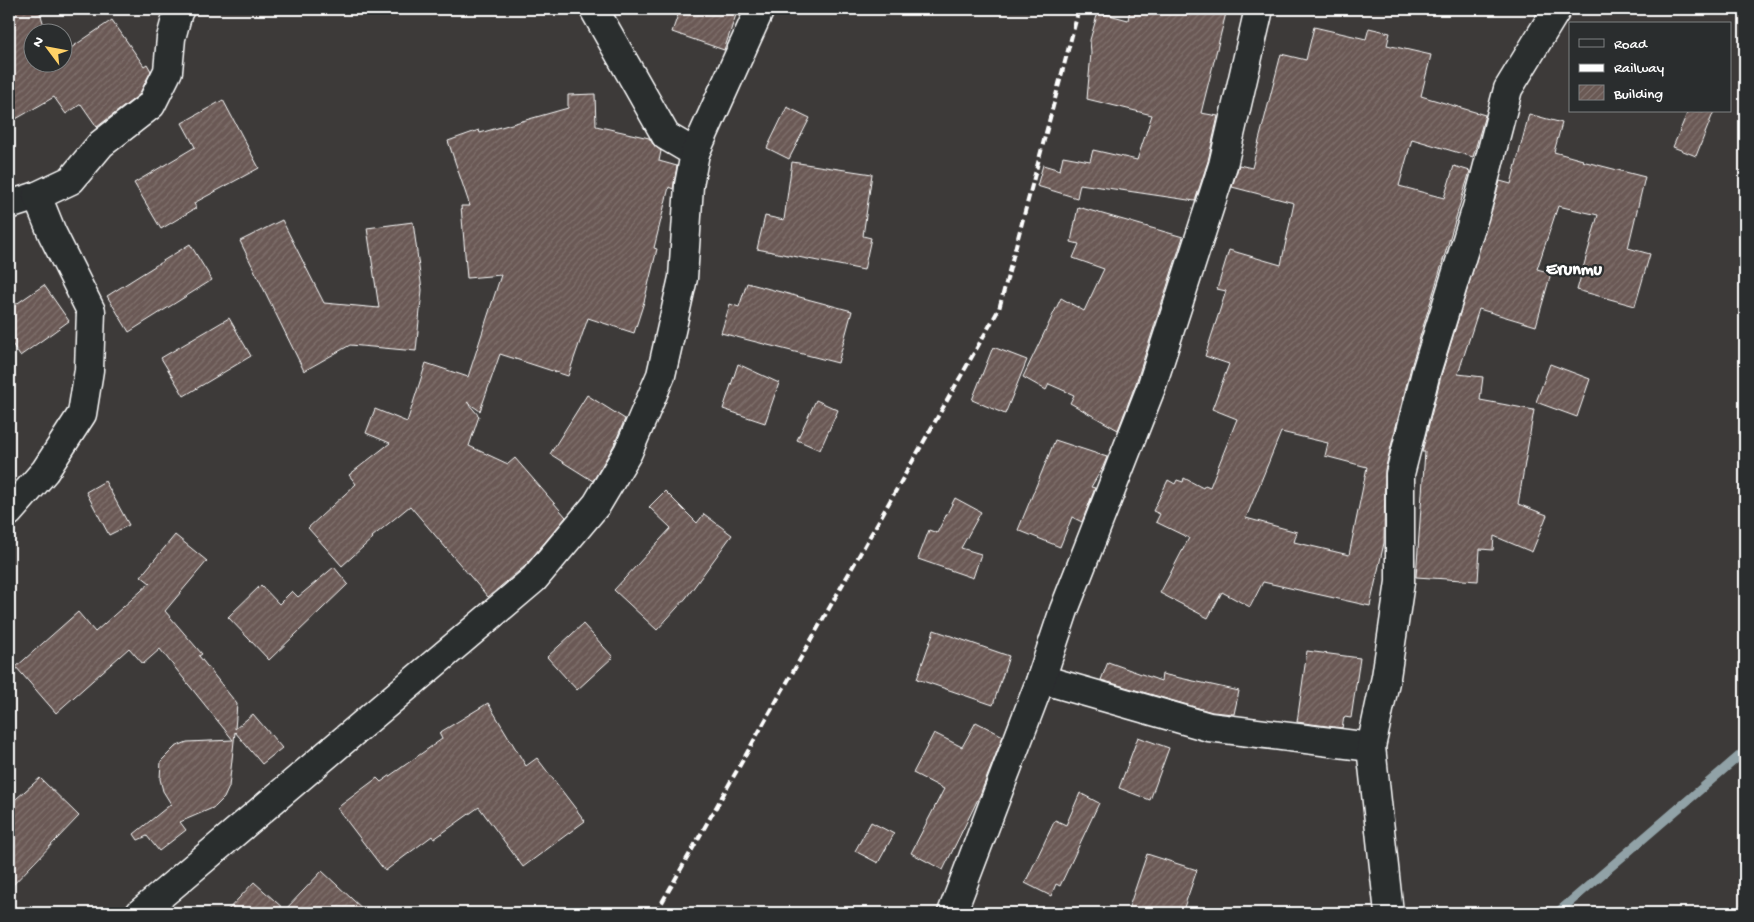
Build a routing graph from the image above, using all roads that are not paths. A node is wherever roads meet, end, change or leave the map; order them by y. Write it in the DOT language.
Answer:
graph roads {
  1 [pos="180,9"];
  2 [pos="594,9"];
  3 [pos="760,9"];
  4 [pos="1259,9"];
  5 [pos="1558,9"];
  6 [pos="695,153"];
  7 [pos="37,196"];
  8 [pos="9,205"];
  9 [pos="9,512"];
  10 [pos="1041,679"];
  11 [pos="1372,747"];
  12 [pos="140,913"];
  13 [pos="952,913"];
  14 [pos="1389,913"];
  1 -- 7 [label="street"];
  2 -- 6 [label="street"];
  3 -- 6 [label="street"];
  4 -- 10 [label="street"];
  5 -- 11 [label="street"];
  6 -- 12 [label="street"];
  7 -- 8 [label="street"];
  7 -- 9 [label="street"];
  10 -- 11 [label="street"];
  10 -- 13 [label="street"];
  11 -- 14 [label="street"];
}
